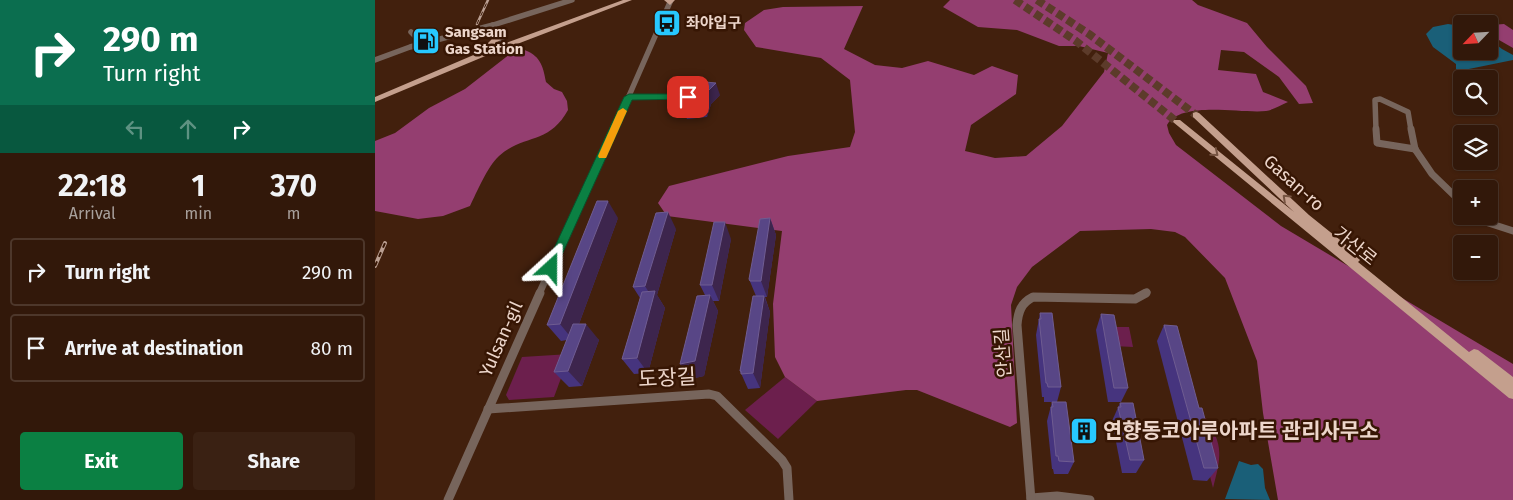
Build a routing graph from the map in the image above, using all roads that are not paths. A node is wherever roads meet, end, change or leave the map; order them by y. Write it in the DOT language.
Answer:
graph roads {
  1 [pos="572,0"];
  2 [pos="629,0"];
  3 [pos="670,1"];
  4 [pos="493,26"];
  5 [pos="411,32"];
  6 [pos="499,37"];
  7 [pos="423,44"];
  8 [pos="505,46"];
  9 [pos="375,60"];
  10 [pos="453,66"];
  11 [pos="629,97"];
  12 [pos="688,97"];
  13 [pos="375,100"];
  14 [pos="1195,115"];
  15 [pos="1177,122"];
  16 [pos="1415,149"];
  17 [pos="1453,194"];
  18 [pos="1495,225"];
  19 [pos="1513,231"];
  20 [pos="1147,292"];
  21 [pos="1513,384"];
  22 [pos="1513,394"];
  23 [pos="488,409"];
  24 [pos="1031,499"];
  25 [pos="448,500"];
  26 [pos="789,500"];
  27 [pos="1090,500"];
  1 -- 4 [label="street"];
  2 -- 8 [label="main road"];
  3 -- 11 [label="street, Yulsan-gil"];
  4 -- 6 [label="street"];
  4 -- 7 [label="street"];
  5 -- 7 [label="street"];
  6 -- 8 [label="street"];
  6 -- 10 [label="main road"];
  7 -- 9 [label="street"];
  8 -- 10 [label="main road"];
  10 -- 13 [label="main road"];
  11 -- 12 [label="street"];
  11 -- 23 [label="street, Yulsan-gil"];
  21 -- 14 [label="main road, Gasan-ro, one-way"];
  15 -- 22 [label="main road, 가산로, one-way"];
  16 -- 16 [label="street"];
  16 -- 17 [label="street"];
  18 -- 19 [label="street"];
  20 -- 24 [label="street, 안산길"];
  23 -- 25 [label="street, Yulsan-gil"];
  23 -- 26 [label="street, 도장길"];
  24 -- 27 [label="street"];
}
